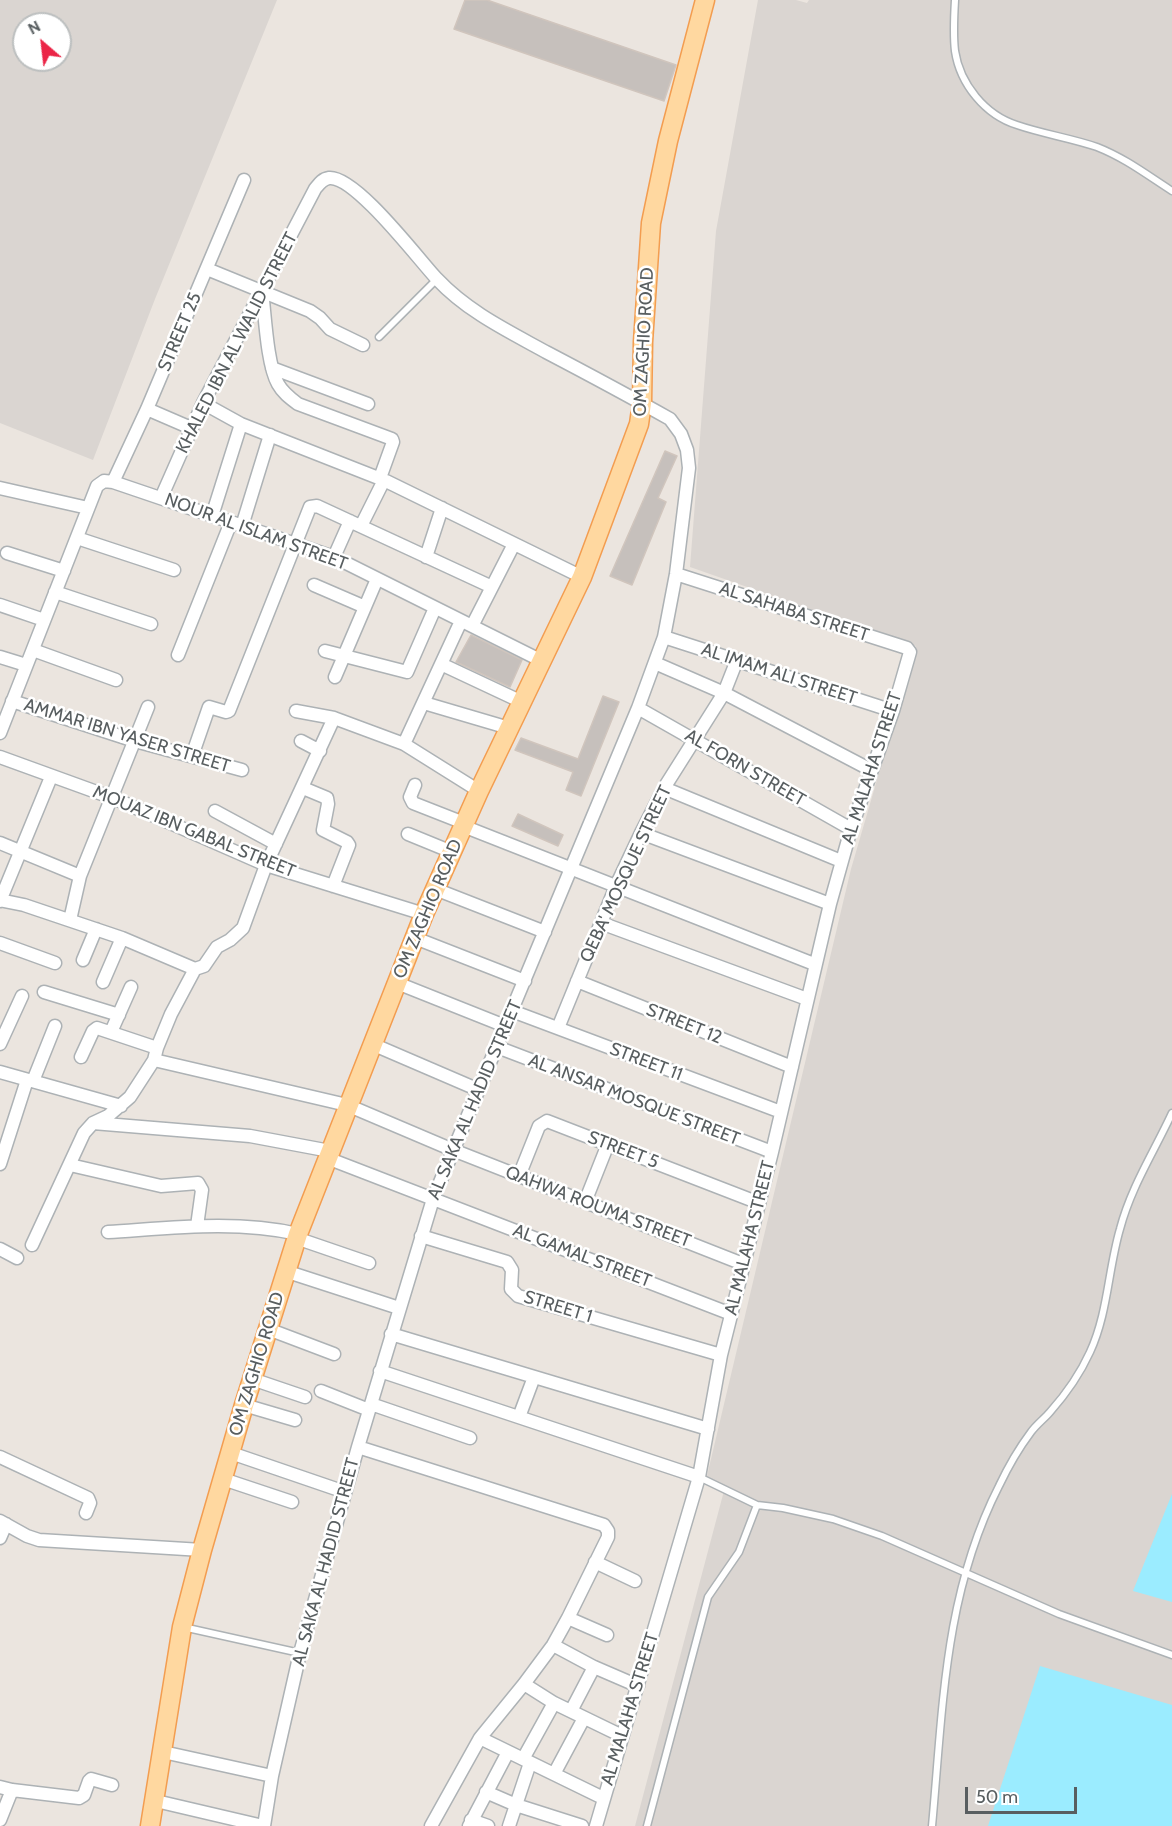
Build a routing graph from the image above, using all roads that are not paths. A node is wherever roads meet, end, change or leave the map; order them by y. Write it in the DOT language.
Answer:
graph roads {
  1 [pos="705,0"];
  2 [pos="955,0"];
  3 [pos="244,180"];
  4 [pos="315,189"];
  5 [pos="1172,191"];
  6 [pos="207,269"];
  7 [pos="437,279"];
  8 [pos="262,291"];
  9 [pos="379,337"];
  10 [pos="363,345"];
  11 [pos="272,368"];
  12 [pos="203,403"];
  13 [pos="368,404"];
  14 [pos="642,404"];
  15 [pos="147,409"];
  16 [pos="241,424"];
  17 [pos="191,428"];
  18 [pos="270,435"];
  19 [pos="383,479"];
  20 [pos="113,482"];
  21 [pos="0,488"];
  22 [pos="160,498"];
  23 [pos="88,508"];
  24 [pos="442,508"];
  25 [pos="212,516"];
  26 [pos="237,524"];
  27 [pos="356,524"];
  28 [pos="77,538"];
  29 [pos="295,543"];
  30 [pos="514,544"];
  31 [pos="7,553"];
  32 [pos="426,556"];
  33 [pos="334,557"];
  34 [pos="174,570"];
  35 [pos="64,571"];
  36 [pos="676,574"];
  37 [pos="582,577"];
  38 [pos="377,579"];
  39 [pos="314,585"];
  40 [pos="492,587"];
  41 [pos="55,592"];
  42 [pos="0,605"];
  43 [pos="365,607"];
  44 [pos="435,608"];
  45 [pos="44,620"];
  46 [pos="466,623"];
  47 [pos="151,624"];
  48 [pos="664,637"];
  49 [pos="33,650"];
  50 [pos="325,651"];
  51 [pos="910,652"];
  52 [pos="178,655"];
  53 [pos="344,656"];
  54 [pos="0,657"];
  55 [pos="737,660"];
  56 [pos="542,661"];
  57 [pos="655,663"];
  58 [pos="441,664"];
  59 [pos="26,665"];
  60 [pos="335,677"];
  61 [pos="116,680"];
  62 [pos="724,693"];
  63 [pos="12,701"];
  64 [pos="522,702"];
  65 [pos="424,703"];
  66 [pos="148,707"];
  67 [pos="638,708"];
  68 [pos="296,711"];
  69 [pos="893,711"];
  70 [pos="3,717"];
  71 [pos="334,718"];
  72 [pos="509,728"];
  73 [pos="0,733"];
  74 [pos="694,740"];
  75 [pos="135,741"];
  76 [pos="300,741"];
  77 [pos="404,744"];
  78 [pos="320,751"];
  79 [pos="192,756"];
  80 [pos="0,757"];
  81 [pos="242,770"];
  82 [pos="872,770"];
  83 [pos="51,777"];
  84 [pos="415,785"];
  85 [pos="303,788"];
  86 [pos="664,788"];
  87 [pos="479,791"];
  88 [pos="113,798"];
  89 [pos="215,811"];
  90 [pos="464,825"];
  91 [pos="852,829"];
  92 [pos="640,833"];
  93 [pos="408,834"];
  94 [pos="0,843"];
  95 [pos="276,844"];
  96 [pos="19,851"];
  97 [pos="452,852"];
  98 [pos="841,861"];
  99 [pos="266,865"];
  100 [pos="572,868"];
  101 [pos="80,876"];
  102 [pos="333,886"];
  103 [pos="616,886"];
  104 [pos="435,889"];
  105 [pos="0,901"];
  106 [pos="830,904"];
  107 [pos="424,914"];
  108 [pos="70,920"];
  109 [pos="601,922"];
  110 [pos="96,929"];
  111 [pos="545,932"];
  112 [pos="122,938"];
  113 [pos="415,938"];
  114 [pos="0,943"];
  115 [pos="83,960"];
  116 [pos="55,963"];
  117 [pos="814,964"];
  118 [pos="195,969"];
  119 [pos="525,981"];
  120 [pos="577,981"];
  121 [pos="103,982"];
  122 [pos="397,983"];
  123 [pos="132,987"];
  124 [pos="44,992"];
  125 [pos="22,996"];
  126 [pos="807,999"];
  127 [pos="512,1011"];
  128 [pos="119,1015"];
  129 [pos="55,1026"];
  130 [pos="505,1026"];
  131 [pos="558,1028"];
  132 [pos="111,1032"];
  133 [pos="0,1044"];
  134 [pos="372,1044"];
  135 [pos="497,1047"];
  136 [pos="156,1054"];
  137 [pos="81,1057"];
  138 [pos="792,1067"];
  139 [pos="0,1072"];
  140 [pos="30,1080"];
  141 [pos="479,1090"];
  142 [pos="347,1105"];
  143 [pos="121,1107"];
  144 [pos="781,1112"];
  145 [pos="1172,1113"];
  146 [pos="93,1123"];
  147 [pos="4,1137"];
  148 [pos="608,1144"];
  149 [pos="453,1150"];
  150 [pos="772,1152"];
  151 [pos="328,1154"];
  152 [pos="0,1164"];
  153 [pos="70,1165"];
  154 [pos="519,1176"];
  155 [pos="433,1199"];
  156 [pos="585,1202"];
  157 [pos="759,1203"];
  158 [pos="197,1226"];
  159 [pos="108,1232"];
  160 [pos="297,1236"];
  161 [pos="421,1236"];
  162 [pos="32,1245"];
  163 [pos="0,1249"];
  164 [pos="17,1258"];
  165 [pos="369,1263"];
  166 [pos="743,1264"];
  167 [pos="285,1271"];
  168 [pos="399,1308"];
  169 [pos="731,1314"];
  170 [pos="268,1329"];
  171 [pos="391,1334"];
  172 [pos="334,1354"];
  173 [pos="721,1355"];
  174 [pos="380,1371"];
  175 [pos="534,1377"];
  176 [pos="252,1379"];
  177 [pos="321,1391"];
  178 [pos="305,1397"];
  179 [pos="244,1405"];
  180 [pos="370,1407"];
  181 [pos="519,1417"];
  182 [pos="295,1420"];
  183 [pos="708,1430"];
  184 [pos="470,1438"];
  185 [pos="358,1447"];
  186 [pos="231,1453"];
  187 [pos="0,1457"];
  188 [pos="699,1477"];
  189 [pos="223,1479"];
  190 [pos="345,1492"];
  191 [pos="292,1502"];
  192 [pos="757,1505"];
  193 [pos="86,1513"];
  194 [pos="3,1523"];
  195 [pos="0,1538"];
  196 [pos="202,1550"];
  197 [pos="595,1562"];
  198 [pos="964,1573"];
  199 [pos="635,1581"];
  200 [pos="568,1618"];
  201 [pos="182,1627"];
  202 [pos="607,1635"];
  203 [pos="553,1645"];
  204 [pos="300,1653"];
  205 [pos="1172,1655"];
  206 [pos="594,1667"];
  207 [pos="524,1684"];
  208 [pos="638,1686"];
  209 [pos="554,1703"];
  210 [pos="571,1711"];
  211 [pos="584,1718"];
  212 [pos="622,1736"];
  213 [pos="480,1738"];
  214 [pos="163,1752"];
  215 [pos="508,1752"];
  216 [pos="526,1761"];
  217 [pos="554,1774"];
  218 [pos="272,1776"];
  219 [pos="112,1785"];
  220 [pos="6,1788"];
  221 [pos="486,1792"];
  222 [pos="603,1798"];
  223 [pos="156,1801"];
  224 [pos="516,1805"];
  225 [pos="0,1820"];
  226 [pos="470,1823"];
  227 [pos="150,1826"];
  228 [pos="264,1826"];
  229 [pos="431,1826"];
  230 [pos="488,1826"];
  231 [pos="509,1826"];
  232 [pos="582,1826"];
  233 [pos="596,1826"];
  234 [pos="646,1826"];
  235 [pos="932,1826"];
  1 -- 14 [label="main road, OM ZAGHIO ROAD"];
  2 -- 5 [label="lane"];
  3 -- 6 [label="street, STREET 25"];
  4 -- 7 [label="street, AL SAKA AL HADID STREET"];
  4 -- 8 [label="street, KHALED IBN AL WALID STREET"];
  6 -- 8 [label="street"];
  6 -- 15 [label="street, STREET 25"];
  7 -- 9 [label="lane"];
  7 -- 14 [label="street, AL SAKA AL HADID STREET"];
  8 -- 10 [label="street"];
  8 -- 11 [label="street"];
  8 -- 12 [label="street, KHALED IBN AL WALID STREET"];
  11 -- 13 [label="street"];
  11 -- 19 [label="street"];
  12 -- 16 [label="street"];
  12 -- 17 [label="street, KHALED IBN AL WALID STREET"];
  14 -- 36 [label="street, AL SAKA AL HADID STREET"];
  14 -- 37 [label="main road, OM ZAGHIO ROAD"];
  15 -- 17 [label="street"];
  15 -- 20 [label="street, STREET 25"];
  16 -- 18 [label="street"];
  16 -- 25 [label="street"];
  17 -- 22 [label="street, KHALED IBN AL WALID STREET"];
  18 -- 19 [label="street"];
  18 -- 26 [label="street"];
  19 -- 24 [label="street"];
  19 -- 27 [label="street"];
  20 -- 22 [label="street, NOUR AL ISLAM STREET"];
  20 -- 23 [label="street"];
  21 -- 23 [label="street"];
  22 -- 25 [label="street, NOUR AL ISLAM STREET"];
  23 -- 28 [label="street"];
  24 -- 30 [label="street"];
  24 -- 32 [label="street"];
  25 -- 26 [label="street, NOUR AL ISLAM STREET"];
  26 -- 29 [label="street, NOUR AL ISLAM STREET"];
  26 -- 52 [label="street"];
  27 -- 29 [label="street"];
  27 -- 32 [label="street"];
  27 -- 33 [label="street"];
  28 -- 34 [label="street"];
  28 -- 35 [label="street"];
  29 -- 33 [label="street, NOUR AL ISLAM STREET"];
  29 -- 79 [label="street"];
  30 -- 37 [label="street"];
  30 -- 40 [label="street"];
  31 -- 35 [label="street"];
  32 -- 40 [label="street"];
  33 -- 38 [label="street, NOUR AL ISLAM STREET"];
  35 -- 41 [label="street"];
  36 -- 48 [label="street, AL SAKA AL HADID STREET"];
  36 -- 51 [label="street, AL SAHABA STREET"];
  37 -- 56 [label="main road, OM ZAGHIO ROAD"];
  38 -- 43 [label="street"];
  38 -- 44 [label="street, NOUR AL ISLAM STREET"];
  39 -- 43 [label="street"];
  40 -- 46 [label="street"];
  41 -- 45 [label="street"];
  41 -- 47 [label="street"];
  42 -- 45 [label="street"];
  43 -- 53 [label="street"];
  44 -- 46 [label="street, NOUR AL ISLAM STREET"];
  44 -- 53 [label="street"];
  45 -- 49 [label="street"];
  46 -- 56 [label="street, NOUR AL ISLAM STREET"];
  46 -- 58 [label="street"];
  48 -- 55 [label="street, AL IMAM ALI STREET"];
  48 -- 57 [label="street, AL SAKA AL HADID STREET"];
  49 -- 59 [label="street"];
  49 -- 61 [label="street"];
  50 -- 53 [label="street"];
  51 -- 69 [label="street, AL MALAHA STREET"];
  53 -- 60 [label="street"];
  54 -- 59 [label="street"];
  55 -- 62 [label="street, QEBA' MOSQUE STREET"];
  55 -- 69 [label="street, AL IMAM ALI STREET"];
  56 -- 64 [label="main road, OM ZAGHIO ROAD"];
  57 -- 62 [label="street"];
  57 -- 67 [label="street, AL SAKA AL HADID STREET"];
  58 -- 64 [label="street"];
  58 -- 65 [label="street"];
  59 -- 63 [label="street"];
  62 -- 74 [label="street, QEBA' MOSQUE STREET"];
  62 -- 82 [label="street"];
  63 -- 70 [label="street"];
  63 -- 75 [label="street, AMMAR IBN YASER STREET"];
  64 -- 72 [label="main road, OM ZAGHIO ROAD"];
  65 -- 72 [label="street"];
  65 -- 77 [label="street"];
  66 -- 75 [label="street"];
  67 -- 74 [label="street, AL FORN STREET"];
  67 -- 100 [label="street, AL SAKA AL HADID STREET"];
  68 -- 71 [label="street"];
  69 -- 82 [label="street, AL MALAHA STREET"];
  70 -- 73 [label="street"];
  71 -- 77 [label="street"];
  71 -- 78 [label="street"];
  72 -- 87 [label="main road, OM ZAGHIO ROAD"];
  74 -- 86 [label="street, QEBA' MOSQUE STREET"];
  74 -- 91 [label="street, AL FORN STREET"];
  75 -- 79 [label="street, AMMAR IBN YASER STREET"];
  75 -- 88 [label="street"];
  76 -- 78 [label="street"];
  77 -- 87 [label="street"];
  78 -- 85 [label="street"];
  79 -- 81 [label="street, AMMAR IBN YASER STREET"];
  80 -- 83 [label="street, MOUAZ IBN GABAL STREET"];
  82 -- 91 [label="street, AL MALAHA STREET"];
  83 -- 88 [label="street, MOUAZ IBN GABAL STREET"];
  83 -- 96 [label="street"];
  84 -- 90 [label="street"];
  85 -- 95 [label="street"];
  85 -- 102 [label="street"];
  86 -- 92 [label="street, QEBA' MOSQUE STREET"];
  86 -- 98 [label="street"];
  87 -- 90 [label="main road, OM ZAGHIO ROAD"];
  88 -- 99 [label="street, MOUAZ IBN GABAL STREET"];
  88 -- 101 [label="street"];
  89 -- 95 [label="street"];
  90 -- 97 [label="main road, OM ZAGHIO ROAD"];
  90 -- 100 [label="street"];
  91 -- 98 [label="street, AL MALAHA STREET"];
  92 -- 103 [label="street, QEBA' MOSQUE STREET"];
  92 -- 106 [label="street"];
  93 -- 97 [label="street"];
  94 -- 96 [label="street"];
  95 -- 99 [label="street"];
  96 -- 101 [label="street"];
  96 -- 105 [label="street"];
  97 -- 104 [label="main road, OM ZAGHIO ROAD"];
  98 -- 106 [label="street, AL MALAHA STREET"];
  99 -- 102 [label="street, MOUAZ IBN GABAL STREET"];
  99 -- 118 [label="street"];
  100 -- 103 [label="street"];
  100 -- 111 [label="street, AL SAKA AL HADID STREET"];
  101 -- 108 [label="street"];
  102 -- 107 [label="street, MOUAZ IBN GABAL STREET"];
  103 -- 109 [label="street, QEBA' MOSQUE STREET"];
  103 -- 117 [label="street"];
  104 -- 107 [label="main road, OM ZAGHIO ROAD"];
  104 -- 111 [label="street"];
  105 -- 108 [label="street"];
  106 -- 117 [label="street, AL MALAHA STREET"];
  107 -- 113 [label="main road, OM ZAGHIO ROAD"];
  108 -- 110 [label="street"];
  109 -- 120 [label="street, QEBA' MOSQUE STREET"];
  109 -- 126 [label="street"];
  110 -- 112 [label="street"];
  110 -- 115 [label="street"];
  111 -- 119 [label="street, AL SAKA AL HADID STREET"];
  112 -- 118 [label="street"];
  112 -- 121 [label="street"];
  113 -- 119 [label="street"];
  113 -- 122 [label="main road, OM ZAGHIO ROAD"];
  114 -- 116 [label="street"];
  117 -- 126 [label="street, AL MALAHA STREET"];
  118 -- 136 [label="street"];
  119 -- 127 [label="street, AL SAKA AL HADID STREET"];
  120 -- 131 [label="street, QEBA' MOSQUE STREET"];
  120 -- 138 [label="street, STREET 12"];
  122 -- 130 [label="street"];
  122 -- 134 [label="main road, OM ZAGHIO ROAD"];
  123 -- 128 [label="street"];
  124 -- 128 [label="street"];
  125 -- 133 [label="street"];
  126 -- 138 [label="street, AL MALAHA STREET"];
  127 -- 130 [label="street, AL SAKA AL HADID STREET"];
  127 -- 131 [label="street, STREET 11"];
  128 -- 132 [label="street"];
  129 -- 140 [label="street"];
  130 -- 135 [label="street, AL SAKA AL HADID STREET"];
  131 -- 144 [label="street, STREET 11"];
  132 -- 136 [label="street, QAHWA ROUMA STREET"];
  132 -- 137 [label="street"];
  134 -- 141 [label="street"];
  134 -- 142 [label="main road, OM ZAGHIO ROAD"];
  135 -- 141 [label="street, AL SAKA AL HADID STREET"];
  135 -- 150 [label="street, AL ANSAR MOSQUE STREET"];
  136 -- 142 [label="street, QAHWA ROUMA STREET"];
  136 -- 143 [label="street"];
  138 -- 144 [label="street, AL MALAHA STREET"];
  139 -- 140 [label="street"];
  140 -- 143 [label="street"];
  140 -- 147 [label="street"];
  141 -- 149 [label="street, AL SAKA AL HADID STREET"];
  142 -- 149 [label="street, QAHWA ROUMA STREET"];
  142 -- 151 [label="main road, OM ZAGHIO ROAD"];
  143 -- 146 [label="street"];
  144 -- 150 [label="street, AL MALAHA STREET"];
  145 -- 198 [label="lane"];
  146 -- 151 [label="street, AL GAMAL STREET"];
  146 -- 153 [label="street"];
  147 -- 152 [label="street"];
  148 -- 154 [label="street, STREET 5"];
  148 -- 156 [label="street"];
  148 -- 157 [label="street, STREET 5"];
  149 -- 154 [label="street, QAHWA ROUMA STREET"];
  149 -- 155 [label="street, AL SAKA AL HADID STREET"];
  150 -- 157 [label="street, AL MALAHA STREET"];
  151 -- 155 [label="street, AL GAMAL STREET"];
  151 -- 160 [label="main road, OM ZAGHIO ROAD"];
  153 -- 158 [label="street"];
  153 -- 162 [label="street"];
  154 -- 156 [label="street, QAHWA ROUMA STREET"];
  155 -- 161 [label="street, AL SAKA AL HADID STREET"];
  155 -- 169 [label="street, AL GAMAL STREET"];
  156 -- 166 [label="street, QAHWA ROUMA STREET"];
  157 -- 166 [label="street, AL MALAHA STREET"];
  158 -- 159 [label="street"];
  158 -- 160 [label="street"];
  160 -- 165 [label="street"];
  160 -- 167 [label="main road, OM ZAGHIO ROAD"];
  161 -- 168 [label="street, AL SAKA AL HADID STREET"];
  161 -- 173 [label="street, STREET 1"];
  163 -- 164 [label="street"];
  166 -- 169 [label="street, AL MALAHA STREET"];
  167 -- 168 [label="street"];
  167 -- 170 [label="main road, OM ZAGHIO ROAD"];
  168 -- 171 [label="street, AL SAKA AL HADID STREET"];
  169 -- 173 [label="street, AL MALAHA STREET"];
  170 -- 172 [label="street"];
  170 -- 176 [label="main road, OM ZAGHIO ROAD"];
  171 -- 174 [label="street, AL SAKA AL HADID STREET"];
  171 -- 175 [label="street"];
  173 -- 183 [label="street, AL MALAHA STREET"];
  174 -- 180 [label="street, AL SAKA AL HADID STREET"];
  174 -- 181 [label="street"];
  175 -- 181 [label="street"];
  175 -- 183 [label="street"];
  176 -- 178 [label="street"];
  176 -- 179 [label="main road, OM ZAGHIO ROAD"];
  177 -- 180 [label="street"];
  179 -- 182 [label="street"];
  179 -- 186 [label="main road, OM ZAGHIO ROAD"];
  180 -- 184 [label="street"];
  180 -- 185 [label="street, AL SAKA AL HADID STREET"];
  181 -- 188 [label="street"];
  183 -- 188 [label="street, AL MALAHA STREET"];
  185 -- 190 [label="street, AL SAKA AL HADID STREET"];
  185 -- 197 [label="street"];
  186 -- 189 [label="main road, OM ZAGHIO ROAD"];
  186 -- 190 [label="street"];
  187 -- 193 [label="street"];
  188 -- 192 [label="lane"];
  188 -- 208 [label="street, AL MALAHA STREET"];
  189 -- 191 [label="street"];
  189 -- 196 [label="main road, OM ZAGHIO ROAD"];
  190 -- 204 [label="street, AL SAKA AL HADID STREET"];
  192 -- 198 [label="lane"];
  192 -- 234 [label="lane"];
  194 -- 195 [label="street"];
  194 -- 196 [label="street"];
  196 -- 201 [label="main road, OM ZAGHIO ROAD"];
  197 -- 199 [label="street"];
  197 -- 200 [label="street"];
  198 -- 205 [label="lane"];
  198 -- 235 [label="lane"];
  200 -- 202 [label="street"];
  200 -- 203 [label="street"];
  201 -- 204 [label="lane"];
  201 -- 214 [label="main road, OM ZAGHIO ROAD"];
  203 -- 206 [label="street"];
  203 -- 207 [label="street"];
  204 -- 218 [label="street, AL SAKA AL HADID STREET"];
  206 -- 208 [label="street"];
  206 -- 210 [label="street"];
  207 -- 209 [label="street"];
  207 -- 213 [label="street"];
  208 -- 212 [label="street, AL MALAHA STREET"];
  209 -- 210 [label="street"];
  209 -- 216 [label="street"];
  210 -- 211 [label="street"];
  211 -- 212 [label="street"];
  211 -- 217 [label="street"];
  212 -- 222 [label="street, AL MALAHA STREET"];
  213 -- 215 [label="street"];
  213 -- 229 [label="street"];
  214 -- 218 [label="street"];
  214 -- 223 [label="main road, OM ZAGHIO ROAD"];
  215 -- 216 [label="street"];
  215 -- 221 [label="street"];
  216 -- 217 [label="street"];
  216 -- 224 [label="street"];
  217 -- 222 [label="street"];
  218 -- 228 [label="street, AL SAKA AL HADID STREET"];
  219 -- 220 [label="street"];
  220 -- 225 [label="street"];
  221 -- 224 [label="street"];
  221 -- 226 [label="street"];
  222 -- 233 [label="street, AL MALAHA STREET"];
  223 -- 227 [label="main road, OM ZAGHIO ROAD"];
  223 -- 228 [label="street"];
  224 -- 231 [label="street"];
  224 -- 232 [label="street"];
  226 -- 230 [label="street"];
}
